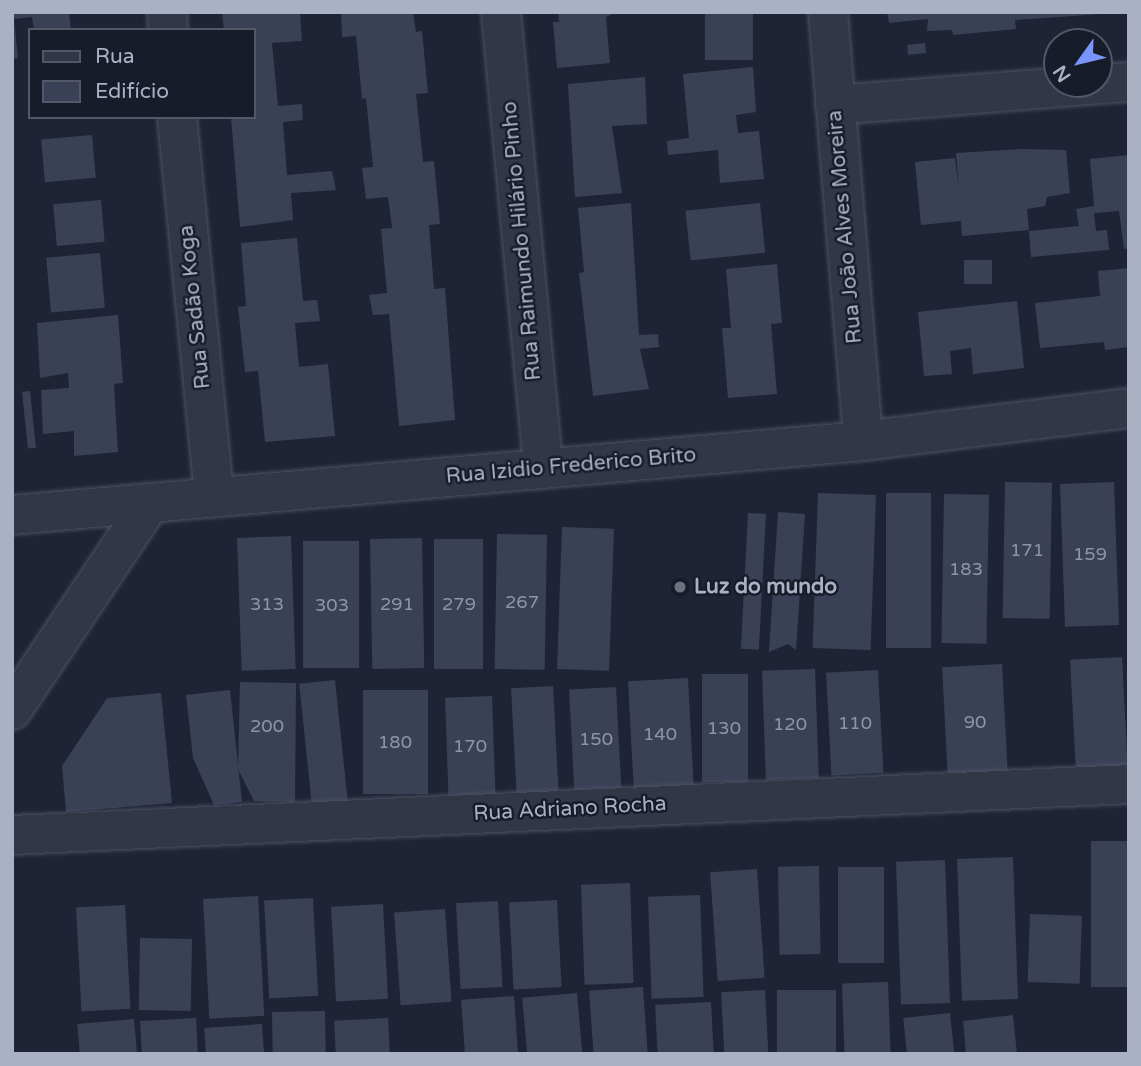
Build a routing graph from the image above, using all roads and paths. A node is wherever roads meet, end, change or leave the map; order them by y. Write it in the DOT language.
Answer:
graph roads {
  1 [pos="500,12"];
  2 [pos="828,12"];
  3 [pos="1129,82"];
  4 [pos="835,105"];
  5 [pos="177,119"];
  6 [pos="1129,408"];
  7 [pos="863,441"];
  8 [pos="543,469"];
  9 [pos="214,497"];
  10 [pos="150,503"];
  11 [pos="12,515"];
  12 [pos="12,710"];
  13 [pos="1129,784"];
  14 [pos="12,835"];
  1 -- 8 [label="street, Rua Raimundo Hilário Pinho"];
  2 -- 4 [label="street, Rua João Alves Moreira"];
  3 -- 4 [label="street"];
  4 -- 7 [label="street, Rua João Alves Moreira"];
  5 -- 9 [label="street, Rua Sadão Koga"];
  6 -- 7 [label="street, Rua Izidio Frederico Brito"];
  7 -- 8 [label="street, Rua Izidio Frederico Brito"];
  8 -- 9 [label="street, Rua Izidio Frederico Brito"];
  9 -- 10 [label="street, Rua Izidio Frederico Brito"];
  10 -- 11 [label="street, Rua Izidio Frederico Brito"];
  10 -- 12 [label="street"];
  13 -- 14 [label="street, Rua Adriano Rocha"];
}
